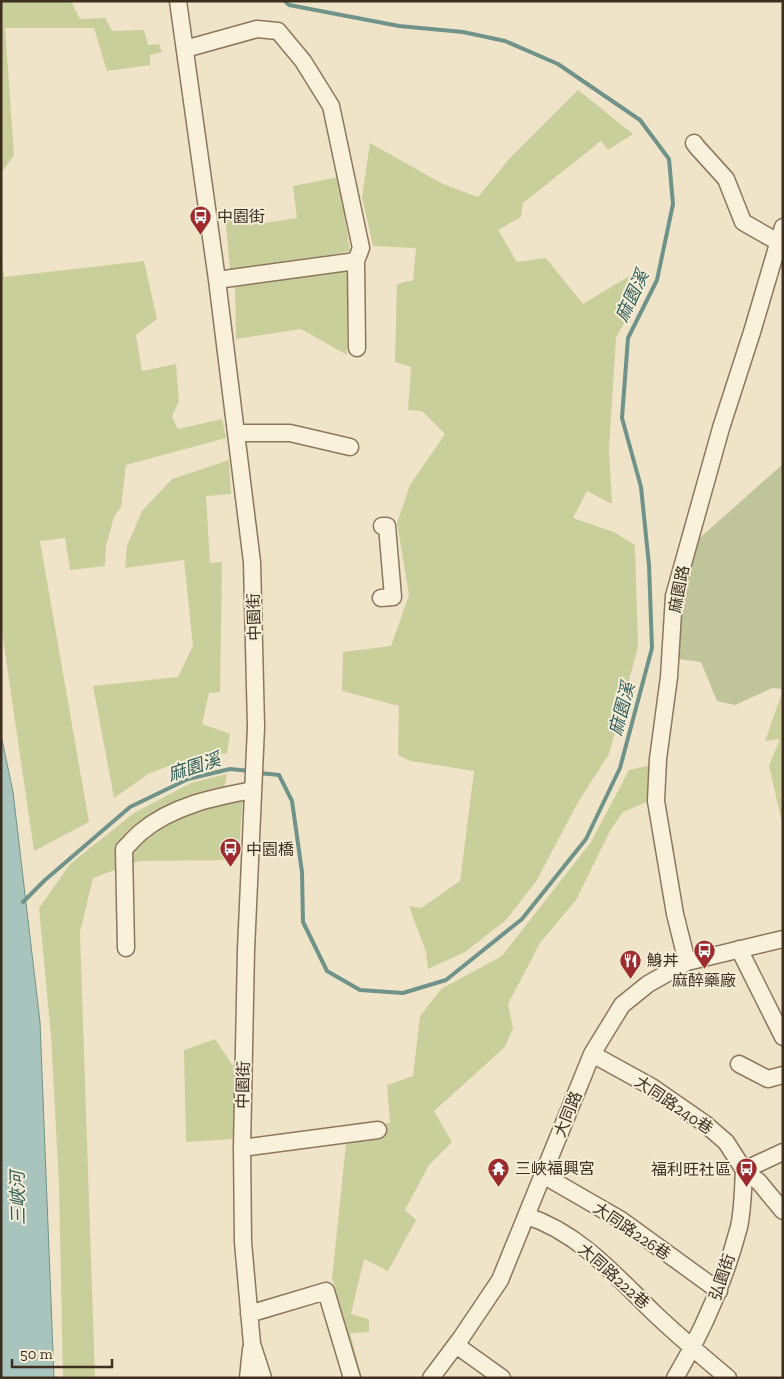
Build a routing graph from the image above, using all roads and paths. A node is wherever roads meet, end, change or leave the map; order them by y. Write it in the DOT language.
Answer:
graph roads {
  1 [pos="178,1"];
  2 [pos="185,49"];
  3 [pos="694,143"];
  4 [pos="780,235"];
  5 [pos="356,261"];
  6 [pos="217,280"];
  7 [pos="357,348"];
  8 [pos="236,433"];
  9 [pos="350,447"];
  10 [pos="382,526"];
  11 [pos="381,598"];
  12 [pos="253,790"];
  13 [pos="783,939"];
  14 [pos="126,948"];
  15 [pos="739,949"];
  16 [pos="687,962"];
  17 [pos="783,1037"];
  18 [pos="592,1054"];
  19 [pos="739,1064"];
  20 [pos="783,1075"];
  21 [pos="378,1130"];
  22 [pos="242,1148"];
  23 [pos="783,1152"];
  24 [pos="744,1170"];
  25 [pos="543,1175"];
  26 [pos="783,1211"];
  27 [pos="527,1216"];
  28 [pos="719,1291"];
  29 [pos="249,1314"];
  30 [pos="252,1344"];
  31 [pos="456,1345"];
  32 [pos="692,1348"];
  33 [pos="248,1378"];
  34 [pos="263,1378"];
  35 [pos="352,1378"];
  36 [pos="431,1378"];
  37 [pos="502,1378"];
  38 [pos="675,1378"];
  39 [pos="728,1378"];
  1 -- 2 [label="street, 中園街"];
  2 -- 5 [label="street"];
  2 -- 6 [label="street, 中園街"];
  3 -- 4 [label="street"];
  4 -- 16 [label="street, 麻園路"];
  5 -- 6 [label="street"];
  5 -- 7 [label="street"];
  6 -- 8 [label="street, 中園街"];
  8 -- 9 [label="street"];
  8 -- 12 [label="street, 中園街"];
  10 -- 11 [label="street"];
  12 -- 14 [label="street"];
  12 -- 22 [label="street, 中園街"];
  13 -- 15 [label="street, 大同路"];
  15 -- 16 [label="street, 大同路"];
  15 -- 17 [label="street"];
  16 -- 18 [label="street, 大同路"];
  18 -- 24 [label="street, 大同路240巷"];
  18 -- 25 [label="street, 大同路"];
  19 -- 20 [label="street"];
  21 -- 22 [label="street"];
  22 -- 29 [label="street, 中園街"];
  23 -- 24 [label="street"];
  24 -- 26 [label="street, 大同路240巷"];
  24 -- 28 [label="street, 弘園街"];
  25 -- 27 [label="street, 大同路"];
  25 -- 28 [label="street, 大同路226巷"];
  27 -- 31 [label="street, 大同路"];
  27 -- 32 [label="street, 大同路222巷"];
  28 -- 32 [label="street, 弘園街"];
  29 -- 30 [label="street, 中園街"];
  29 -- 35 [label="street"];
  30 -- 33 [label="street"];
  30 -- 34 [label="street, 中園街"];
  31 -- 36 [label="street, 大同路"];
  31 -- 37 [label="street"];
  32 -- 38 [label="street, 弘園街"];
  32 -- 39 [label="street, 大同路222巷"];
}
